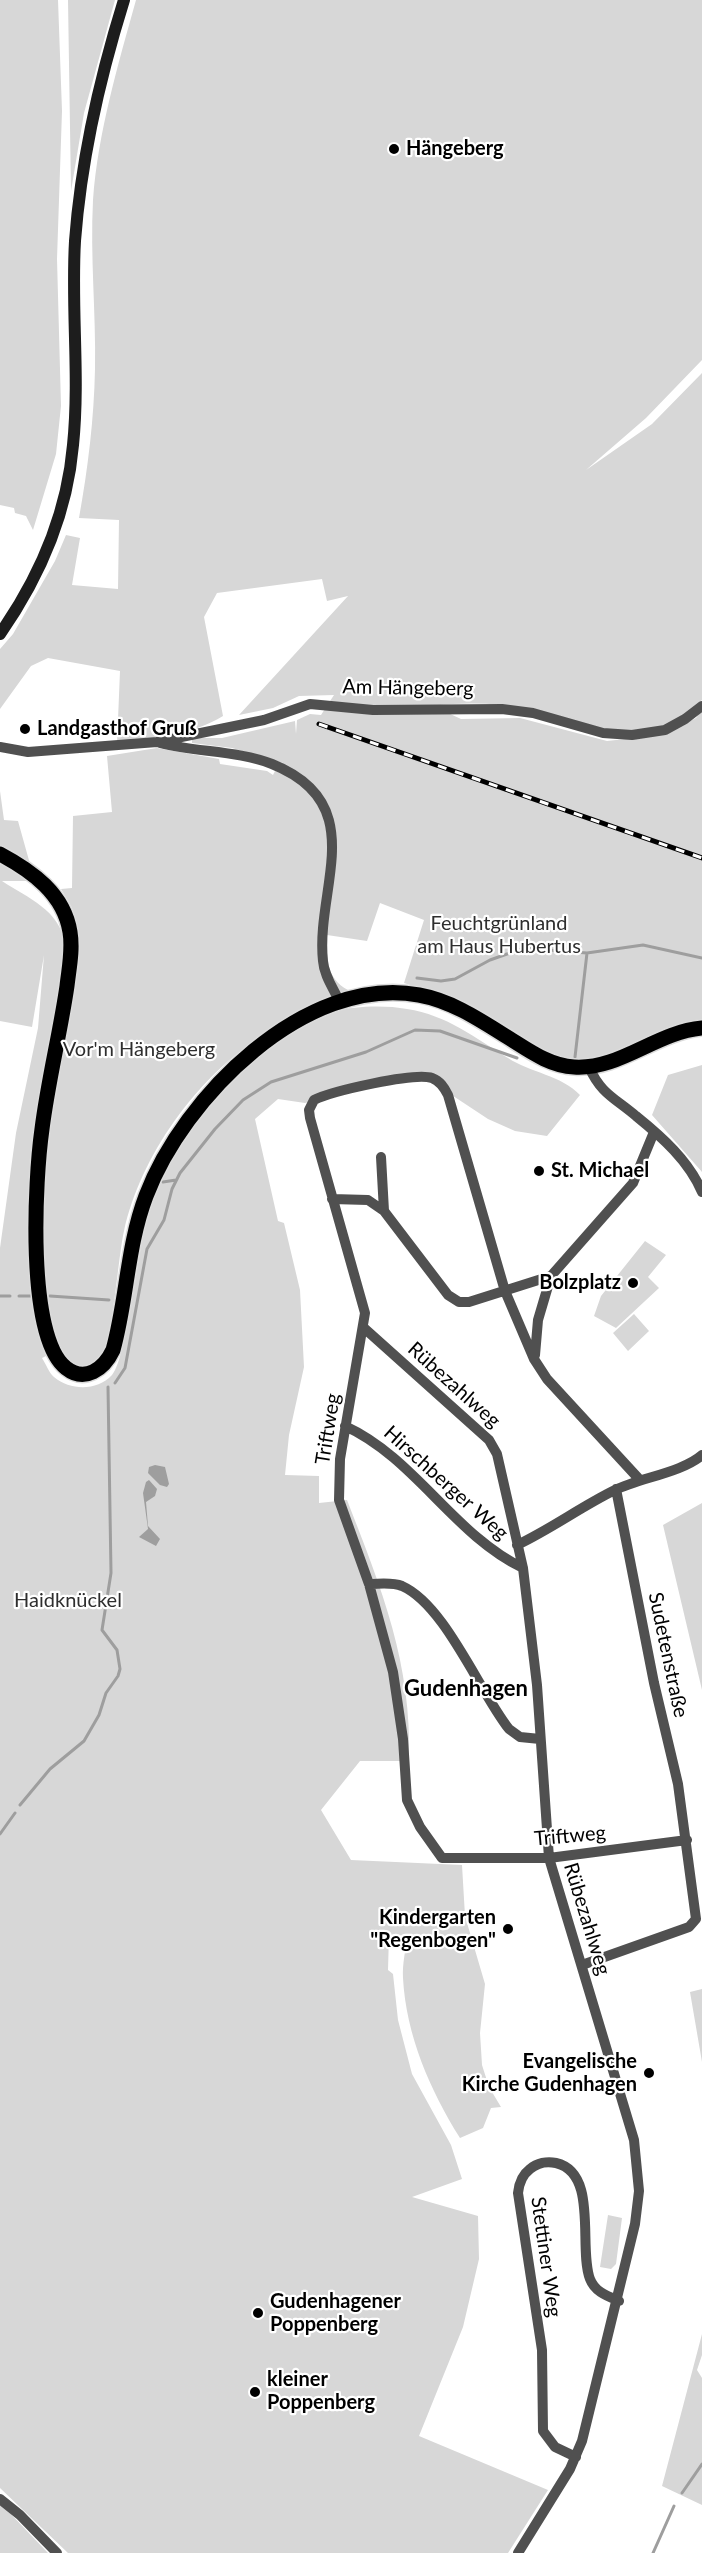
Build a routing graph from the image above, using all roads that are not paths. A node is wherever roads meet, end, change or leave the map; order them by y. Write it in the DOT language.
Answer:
graph roads {
  1 [pos="124,0"];
  2 [pos="0,634"];
  3 [pos="702,706"];
  4 [pos="157,742"];
  5 [pos="0,747"];
  6 [pos="0,854"];
  7 [pos="340,1003"];
  8 [pos="702,1028"];
  9 [pos="589,1067"];
  10 [pos="654,1132"];
  11 [pos="381,1157"];
  12 [pos="702,1192"];
  13 [pos="332,1199"];
  14 [pos="384,1211"];
  15 [pos="551,1276"];
  16 [pos="505,1291"];
  17 [pos="364,1328"];
  18 [pos="534,1359"];
  19 [pos="345,1426"];
  20 [pos="702,1455"];
  21 [pos="639,1479"];
  22 [pos="616,1489"];
  23 [pos="517,1545"];
  24 [pos="523,1568"];
  25 [pos="369,1584"];
  26 [pos="540,1739"];
  27 [pos="687,1840"];
  28 [pos="549,1858"];
  29 [pos="582,1965"];
  30 [pos="619,2301"];
  31 [pos="576,2457"];
  32 [pos="0,2499"];
  33 [pos="57,2553"];
  34 [pos="518,2553"];
  1 -- 2 [label="main road"];
  3 -- 4 [label="street, Am Hängeberg"];
  4 -- 5 [label="street, Am Hängeberg"];
  4 -- 7 [label="street"];
  6 -- 7 [label="main road"];
  7 -- 9 [label="main road"];
  8 -- 9 [label="main road"];
  9 -- 10 [label="street"];
  10 -- 12 [label="street"];
  10 -- 15 [label="street"];
  11 -- 14 [label="street"];
  13 -- 14 [label="street"];
  13 -- 16 [label="street, Triftweg"];
  13 -- 17 [label="street, Triftweg"];
  14 -- 16 [label="street"];
  15 -- 16 [label="street"];
  15 -- 18 [label="street"];
  16 -- 18 [label="street"];
  17 -- 19 [label="street, Triftweg"];
  17 -- 23 [label="street, Rübezahlweg"];
  18 -- 21 [label="street"];
  19 -- 24 [label="street, Hirschberger Weg"];
  19 -- 25 [label="street, Triftweg"];
  20 -- 21 [label="street"];
  21 -- 22 [label="street"];
  22 -- 23 [label="street"];
  22 -- 27 [label="street, Sudetenstraße"];
  23 -- 24 [label="street, Rübezahlweg"];
  24 -- 26 [label="street, Rübezahlweg"];
  25 -- 26 [label="street"];
  25 -- 28 [label="street, Triftweg"];
  26 -- 28 [label="street, Rübezahlweg"];
  27 -- 28 [label="street, Triftweg"];
  27 -- 29 [label="street, Sudetenstraße"];
  28 -- 29 [label="street, Rübezahlweg"];
  29 -- 30 [label="street, Rübezahlweg"];
  30 -- 31 [label="street, Rübezahlweg"];
  30 -- 31 [label="street, Stettiner Weg"];
  31 -- 34 [label="street, Rübezahlweg"];
  32 -- 33 [label="street"];
}
